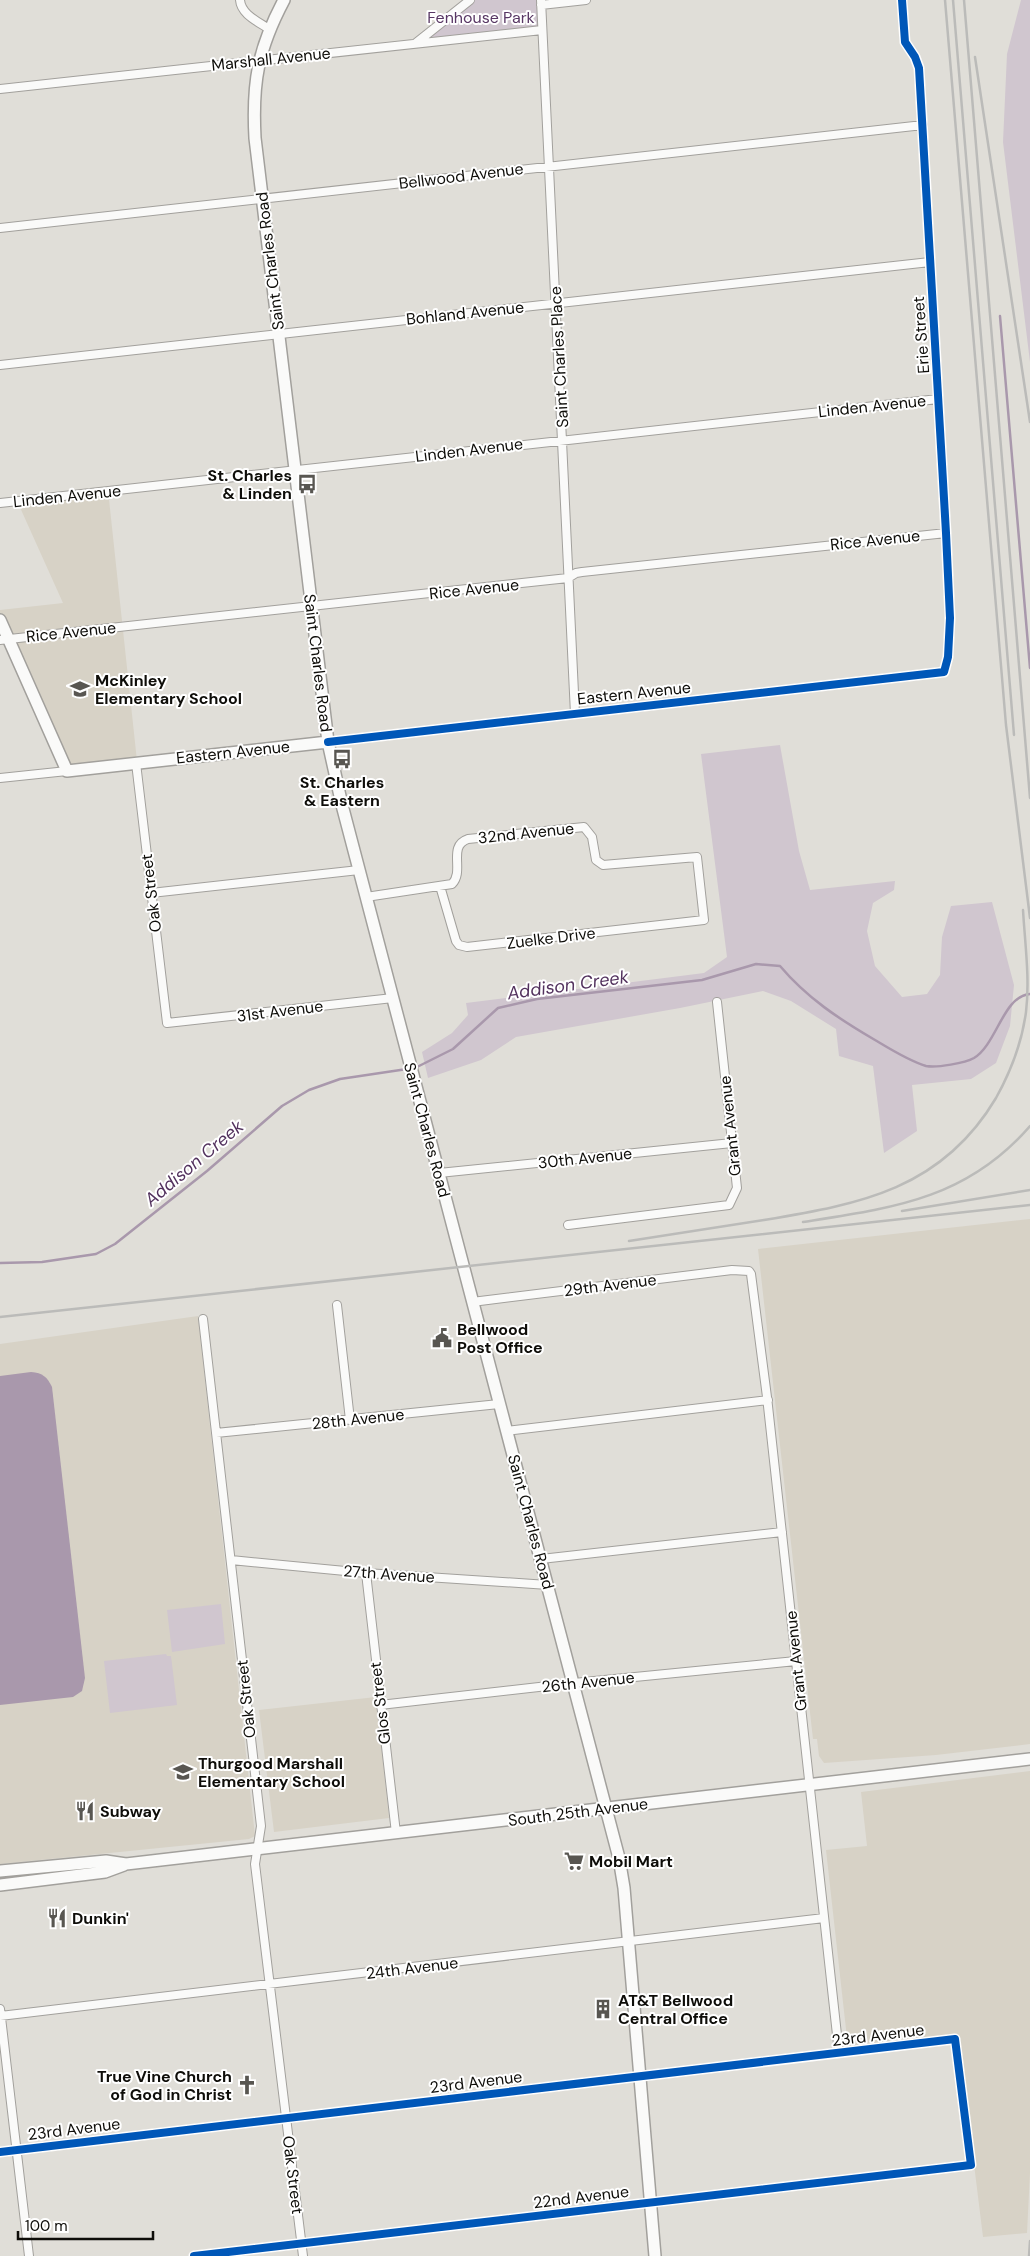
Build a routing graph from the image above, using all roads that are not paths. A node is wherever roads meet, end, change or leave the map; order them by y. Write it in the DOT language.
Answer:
graph roads {
  1 [pos="240,0"];
  2 [pos="284,0"];
  3 [pos="470,0"];
  4 [pos="586,0"];
  5 [pos="902,0"];
  6 [pos="541,2"];
  7 [pos="269,29"];
  8 [pos="542,30"];
  9 [pos="416,43"];
  10 [pos="260,60"];
  11 [pos="0,89"];
  12 [pos="923,125"];
  13 [pos="550,166"];
  14 [pos="263,199"];
  15 [pos="0,228"];
  16 [pos="930,262"];
  17 [pos="556,303"];
  18 [pos="278,334"];
  19 [pos="0,365"];
  20 [pos="938,399"];
  21 [pos="563,439"];
  22 [pos="295,471"];
  23 [pos="0,503"];
  24 [pos="946,533"];
  25 [pos="568,578"];
  26 [pos="311,607"];
  27 [pos="0,620"];
  28 [pos="4,639"];
  29 [pos="944,672"];
  30 [pos="575,714"];
  31 [pos="328,742"];
  32 [pos="136,763"];
  33 [pos="67,770"];
  34 [pos="0,778"];
  35 [pos="359,870"];
  36 [pos="440,886"];
  37 [pos="151,893"];
  38 [pos="366,896"];
  39 [pos="704,920"];
  40 [pos="393,998"];
  41 [pos="717,1002"];
  42 [pos="167,1024"];
  43 [pos="732,1143"];
  44 [pos="439,1173"];
  45 [pos="568,1225"];
  46 [pos="749,1270"];
  47 [pos="472,1302"];
  48 [pos="337,1305"];
  49 [pos="203,1319"];
  50 [pos="768,1400"];
  51 [pos="499,1404"];
  52 [pos="350,1420"];
  53 [pos="506,1431"];
  54 [pos="216,1433"];
  55 [pos="782,1532"];
  56 [pos="541,1559"];
  57 [pos="231,1560"];
  58 [pos="366,1572"];
  59 [pos="548,1585"];
  60 [pos="796,1661"];
  61 [pos="574,1683"];
  62 [pos="380,1705"];
  63 [pos="1030,1759"];
  64 [pos="810,1785"];
  65 [pos="606,1809"];
  66 [pos="396,1833"];
  67 [pos="257,1849"];
  68 [pos="126,1864"];
  69 [pos="0,1871"];
  70 [pos="0,1885"];
  71 [pos="824,1918"];
  72 [pos="629,1942"];
  73 [pos="270,1984"];
  74 [pos="0,2013"];
  75 [pos="839,2053"];
  76 [pos="639,2077"];
  77 [pos="286,2118"];
  78 [pos="16,2150"];
  79 [pos="0,2152"];
  80 [pos="971,2165"];
  81 [pos="651,2202"];
  82 [pos="301,2243"];
  83 [pos="30,2256"];
  84 [pos="194,2256"];
  85 [pos="303,2256"];
  86 [pos="654,2256"];
  1 -- 7 [label="street"];
  2 -- 7 [label="main road, Saint Charles Road"];
  3 -- 9 [label="street"];
  4 -- 6 [label="street"];
  5 -- 12 [label="street, Erie Street"];
  6 -- 8 [label="street, Saint Charles Place"];
  7 -- 10 [label="main road, Saint Charles Road"];
  8 -- 9 [label="street, Marshall Avenue"];
  8 -- 13 [label="street, Saint Charles Place"];
  9 -- 10 [label="street, Marshall Avenue"];
  10 -- 11 [label="street, Marshall Avenue"];
  10 -- 14 [label="main road, Saint Charles Road"];
  12 -- 13 [label="street, Bellwood Avenue"];
  12 -- 16 [label="street, Erie Street"];
  13 -- 14 [label="street, Bellwood Avenue"];
  13 -- 17 [label="street, Saint Charles Place"];
  14 -- 15 [label="street, Bellwood Avenue"];
  14 -- 18 [label="main road, Saint Charles Road"];
  16 -- 17 [label="street, Bohland Avenue"];
  16 -- 20 [label="street, Erie Street"];
  17 -- 18 [label="street, Bohland Avenue"];
  17 -- 21 [label="street, Saint Charles Place"];
  18 -- 19 [label="street, Bohland Avenue"];
  18 -- 22 [label="main road, Saint Charles Road"];
  20 -- 21 [label="street, Linden Avenue"];
  20 -- 24 [label="street, Erie Street"];
  21 -- 22 [label="street, Linden Avenue"];
  21 -- 25 [label="street, Saint Charles Place"];
  22 -- 23 [label="street, Linden Avenue"];
  22 -- 26 [label="main road, Saint Charles Road"];
  24 -- 25 [label="street, Rice Avenue"];
  24 -- 29 [label="street, Erie Street"];
  25 -- 26 [label="street, Rice Avenue"];
  25 -- 30 [label="street, Saint Charles Place"];
  26 -- 28 [label="street, Rice Avenue"];
  26 -- 31 [label="main road, Saint Charles Road"];
  27 -- 28 [label="main road"];
  28 -- 33 [label="main road"];
  29 -- 30 [label="street, Eastern Avenue"];
  30 -- 31 [label="street, Eastern Avenue"];
  31 -- 32 [label="main road, Eastern Avenue"];
  31 -- 35 [label="main road, Saint Charles Road"];
  32 -- 33 [label="main road, Eastern Avenue"];
  32 -- 37 [label="street, Oak Street"];
  33 -- 34 [label="street, Eastern Avenue"];
  35 -- 37 [label="street"];
  35 -- 38 [label="main road, Saint Charles Road"];
  36 -- 38 [label="street"];
  36 -- 39 [label="street, Zuelke Drive"];
  36 -- 39 [label="street, 32nd Avenue"];
  37 -- 42 [label="street, Oak Street"];
  38 -- 40 [label="main road, Saint Charles Road"];
  40 -- 42 [label="street, 31st Avenue"];
  40 -- 44 [label="main road, Saint Charles Road"];
  41 -- 43 [label="street, Grant Avenue"];
  43 -- 44 [label="street, 30th Avenue"];
  43 -- 45 [label="street, Grant Avenue"];
  44 -- 47 [label="main road, Saint Charles Road"];
  46 -- 47 [label="street, 29th Avenue"];
  46 -- 50 [label="street, Grant Avenue"];
  47 -- 51 [label="main road, Saint Charles Road"];
  48 -- 52 [label="street"];
  49 -- 54 [label="street, Oak Street"];
  50 -- 53 [label="street"];
  50 -- 55 [label="street, Grant Avenue"];
  51 -- 52 [label="street, 28th Avenue"];
  51 -- 53 [label="main road, Saint Charles Road"];
  52 -- 54 [label="street, 28th Avenue"];
  53 -- 56 [label="main road, Saint Charles Road"];
  54 -- 57 [label="street, Oak Street"];
  55 -- 56 [label="street"];
  55 -- 60 [label="street, Grant Avenue"];
  56 -- 59 [label="main road, Saint Charles Road"];
  57 -- 58 [label="street, 27th Avenue"];
  57 -- 67 [label="street, Oak Street"];
  58 -- 59 [label="street, 27th Avenue"];
  58 -- 62 [label="street, Glos Street"];
  59 -- 61 [label="main road, Saint Charles Road"];
  60 -- 61 [label="street, 26th Avenue"];
  60 -- 64 [label="street, Grant Avenue"];
  61 -- 62 [label="street, 26th Avenue"];
  61 -- 65 [label="main road, Saint Charles Road"];
  62 -- 66 [label="street, Glos Street"];
  63 -- 64 [label="main road, South 25th Avenue"];
  64 -- 65 [label="main road, South 25th Avenue"];
  64 -- 71 [label="street, Grant Avenue"];
  65 -- 66 [label="main road, South 25th Avenue"];
  65 -- 72 [label="main road, Saint Charles Road"];
  66 -- 67 [label="main road, South 25th Avenue"];
  67 -- 68 [label="main road, South 25th Avenue"];
  67 -- 73 [label="street, Oak Street"];
  68 -- 69 [label="main road, South 25th Avenue"];
  68 -- 70 [label="main road, South 25th Avenue"];
  71 -- 72 [label="street, 24th Avenue"];
  71 -- 75 [label="street, Grant Avenue"];
  72 -- 73 [label="street, 24th Avenue"];
  72 -- 76 [label="main road, Saint Charles Road"];
  73 -- 74 [label="street, 24th Avenue"];
  73 -- 77 [label="street, Oak Street"];
  74 -- 78 [label="street"];
  75 -- 76 [label="street, 23rd Avenue"];
  75 -- 80 [label="street, 23rd Avenue"];
  76 -- 77 [label="street, 23rd Avenue"];
  76 -- 81 [label="main road, Saint Charles Road"];
  77 -- 78 [label="street, 23rd Avenue"];
  77 -- 82 [label="street, Oak Street"];
  78 -- 79 [label="street, 23rd Avenue"];
  78 -- 83 [label="street"];
  80 -- 81 [label="street, 22nd Avenue"];
  81 -- 82 [label="street, 22nd Avenue"];
  81 -- 86 [label="main road, Saint Charles Road"];
  82 -- 84 [label="street, 22nd Avenue"];
  82 -- 85 [label="street, Oak Street"];
}
